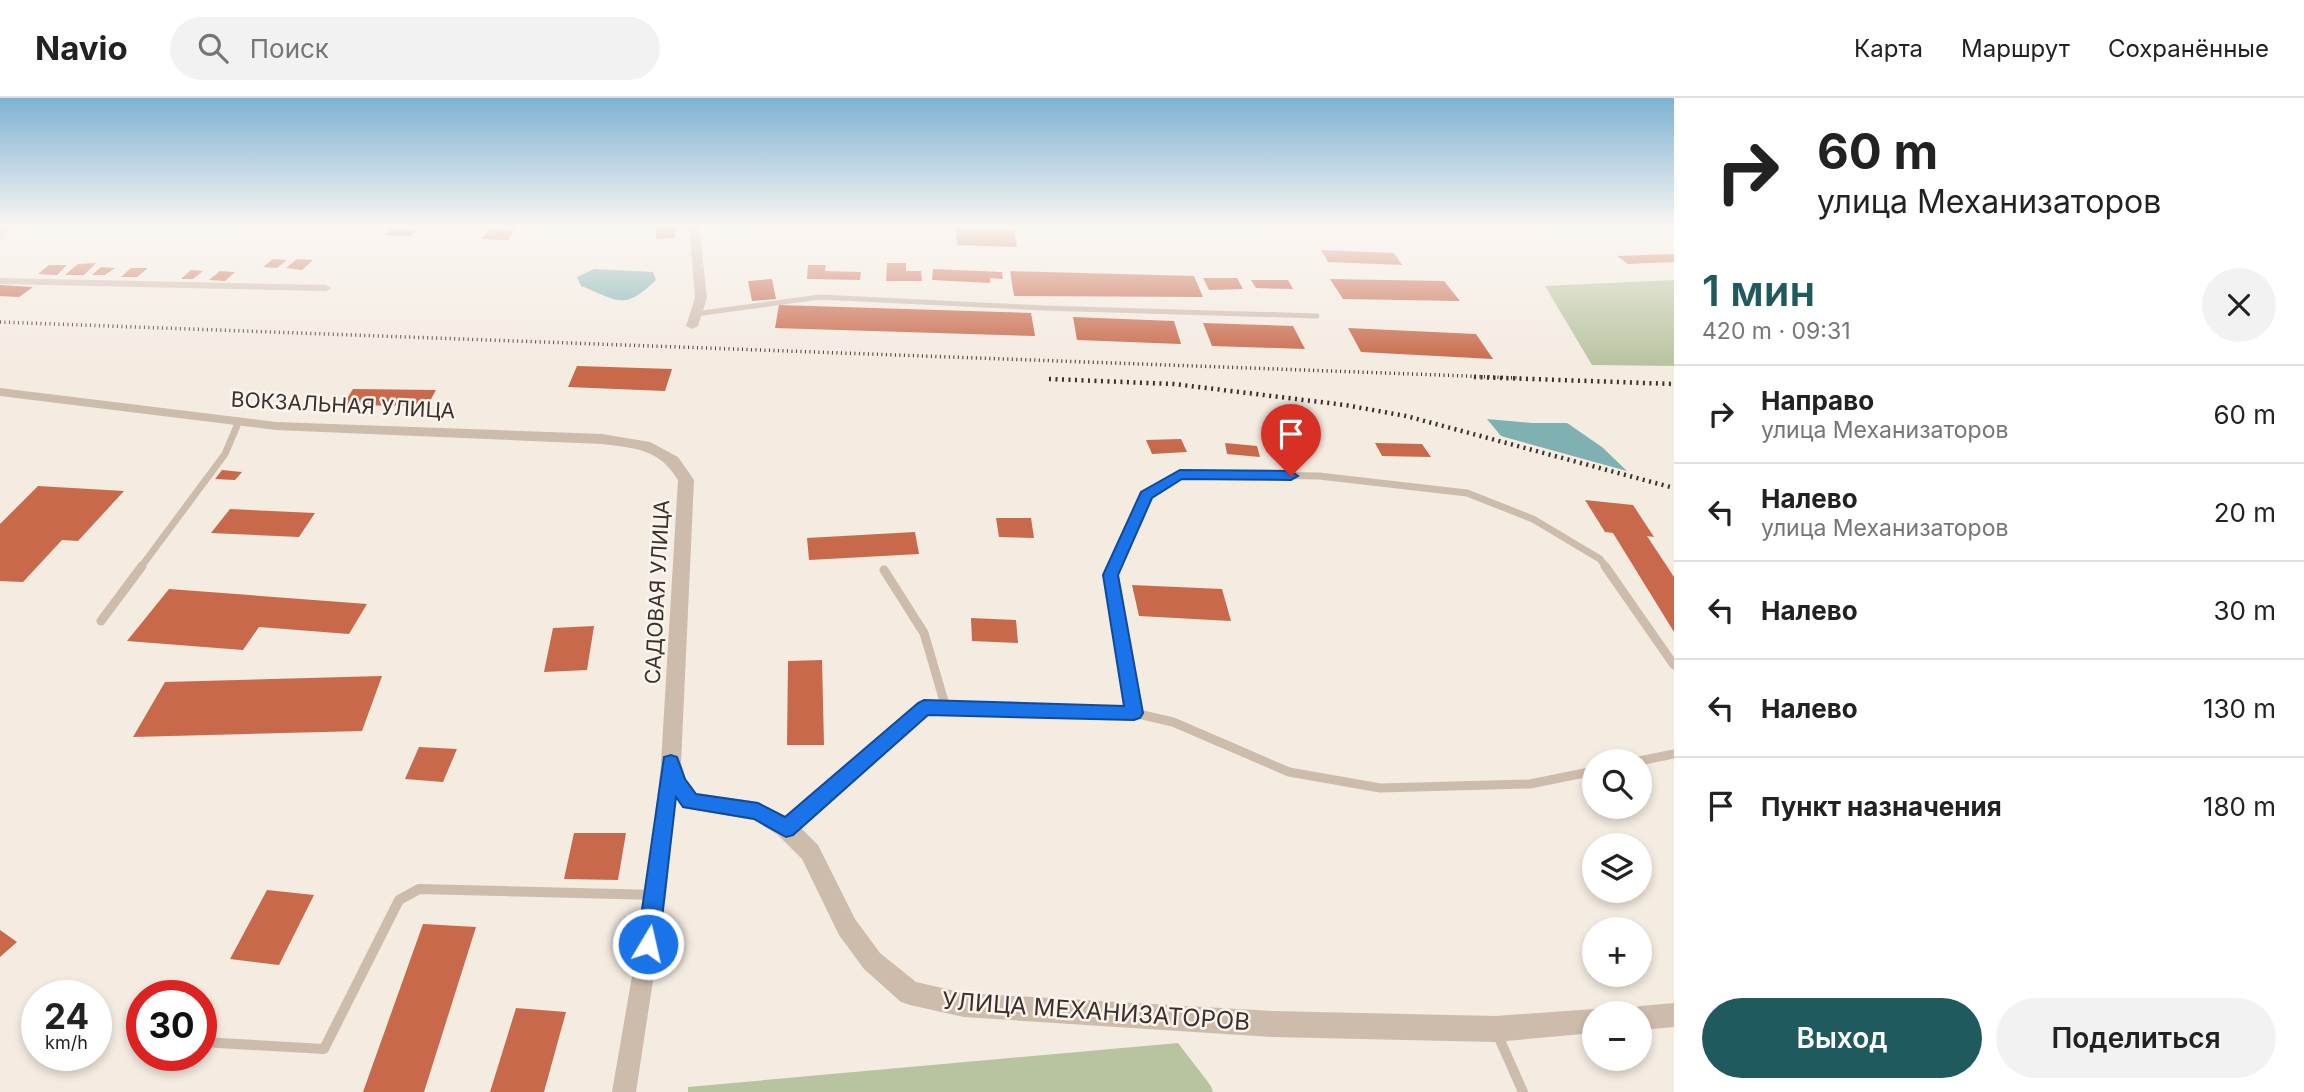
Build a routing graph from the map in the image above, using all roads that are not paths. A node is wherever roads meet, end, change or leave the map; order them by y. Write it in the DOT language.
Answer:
graph roads {
  1 [pos="698,271"];
  2 [pos="0,281"];
  3 [pos="326,288"];
  4 [pos="695,314"];
  5 [pos="1317,316"];
  6 [pos="692,326"];
  7 [pos="0,392"];
  8 [pos="239,421"];
  9 [pos="602,439"];
  10 [pos="884,570"];
  11 [pos="101,621"];
  12 [pos="1674,665"];
  13 [pos="946,708"];
  14 [pos="1134,713"];
  15 [pos="1674,754"];
  16 [pos="1652,758"];
  17 [pos="671,763"];
  18 [pos="1582,773"];
  19 [pos="786,828"];
  20 [pos="656,894"];
  21 [pos="1674,1015"];
  22 [pos="1652,1017"];
  23 [pos="1582,1022"];
  24 [pos="1495,1029"];
  25 [pos="217,1043"];
  26 [pos="624,1092"];
  27 [pos="1522,1092"];
  1 -- 4 [label="street"];
  2 -- 3 [label="street"];
  4 -- 5 [label="lane"];
  4 -- 6 [label="street"];
  7 -- 8 [label="street, ВОКЗАЛЬНАЯ УЛИЦА"];
  8 -- 9 [label="street, ВОКЗАЛЬНАЯ УЛИЦА"];
  8 -- 11 [label="lane"];
  9 -- 17 [label="street, САДОВАЯ УЛИЦА"];
  10 -- 13 [label="lane"];
  12 -- 14 [label="lane"];
  13 -- 14 [label="lane"];
  13 -- 19 [label="lane"];
  14 -- 18 [label="lane"];
  15 -- 16 [label="lane"];
  17 -- 19 [label="street, УЛИЦА МЕХАНИЗАТОРОВ"];
  17 -- 20 [label="street"];
  19 -- 24 [label="street, УЛИЦА МЕХАНИЗАТОРОВ"];
  20 -- 25 [label="lane"];
  20 -- 26 [label="street"];
  21 -- 22 [label="street"];
  23 -- 24 [label="street, УЛИЦА МЕХАНИЗАТОРОВ"];
  24 -- 27 [label="lane"];
}
